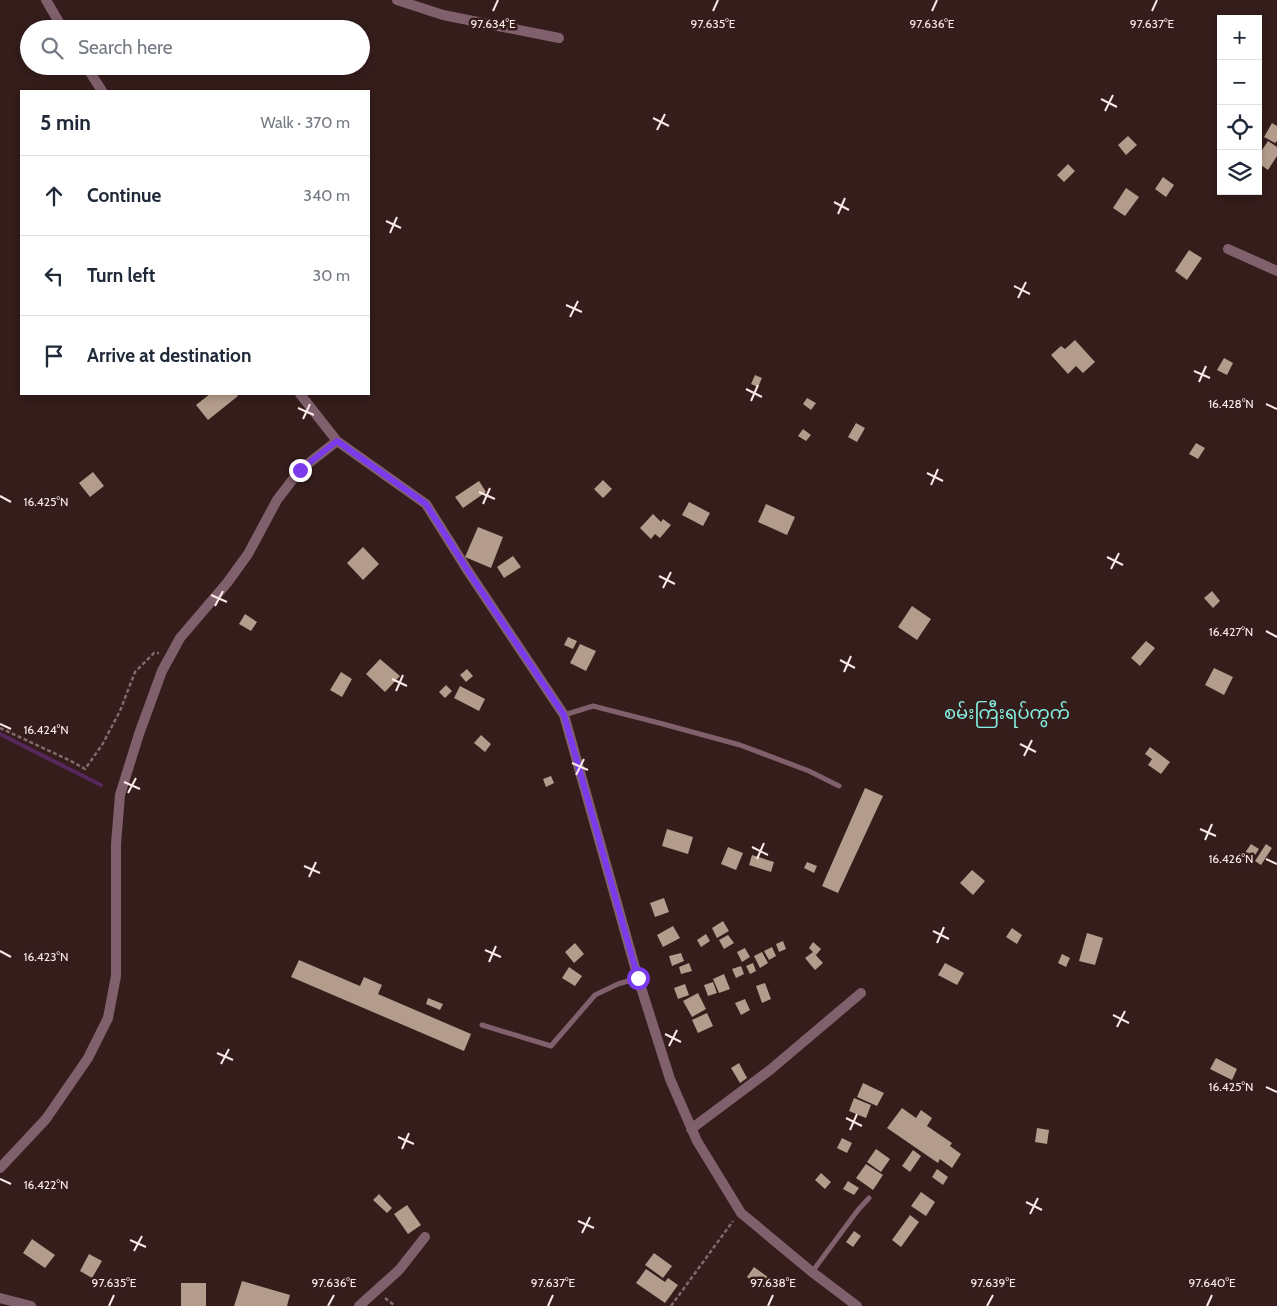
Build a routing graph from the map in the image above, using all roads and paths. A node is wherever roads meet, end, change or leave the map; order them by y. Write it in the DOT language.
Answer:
graph roads {
  1 [pos="46,0"];
  2 [pos="397,0"];
  3 [pos="58,20"];
  4 [pos="559,38"];
  5 [pos="92,75"];
  6 [pos="101,90"];
  7 [pos="1228,249"];
  8 [pos="1277,271"];
  9 [pos="301,395"];
  10 [pos="337,441"];
  11 [pos="173,652"];
  12 [pos="564,715"];
  13 [pos="0,728"];
  14 [pos="839,786"];
  15 [pos="638,978"];
  16 [pos="862,993"];
  17 [pos="482,1025"];
  18 [pos="691,1129"];
  19 [pos="0,1168"];
  20 [pos="870,1198"];
  21 [pos="741,1212"];
  22 [pos="425,1237"];
  23 [pos="812,1272"];
  24 [pos="0,1298"];
  25 [pos="31,1306"];
  26 [pos="359,1306"];
  27 [pos="671,1306"];
  28 [pos="857,1306"];
  1 -- 3 [label="street"];
  2 -- 4 [label="street"];
  5 -- 6 [label="street"];
  7 -- 8 [label="street"];
  9 -- 10 [label="street"];
  10 -- 11 [label="street"];
  10 -- 12 [label="street"];
  11 -- 13 [label="path"];
  11 -- 19 [label="street"];
  12 -- 14 [label="lane"];
  12 -- 15 [label="street"];
  15 -- 17 [label="lane"];
  15 -- 18 [label="street"];
  16 -- 18 [label="street"];
  18 -- 21 [label="street"];
  20 -- 23 [label="lane"];
  21 -- 23 [label="street"];
  21 -- 27 [label="path"];
  22 -- 26 [label="street"];
  23 -- 28 [label="street"];
  24 -- 25 [label="street"];
}
